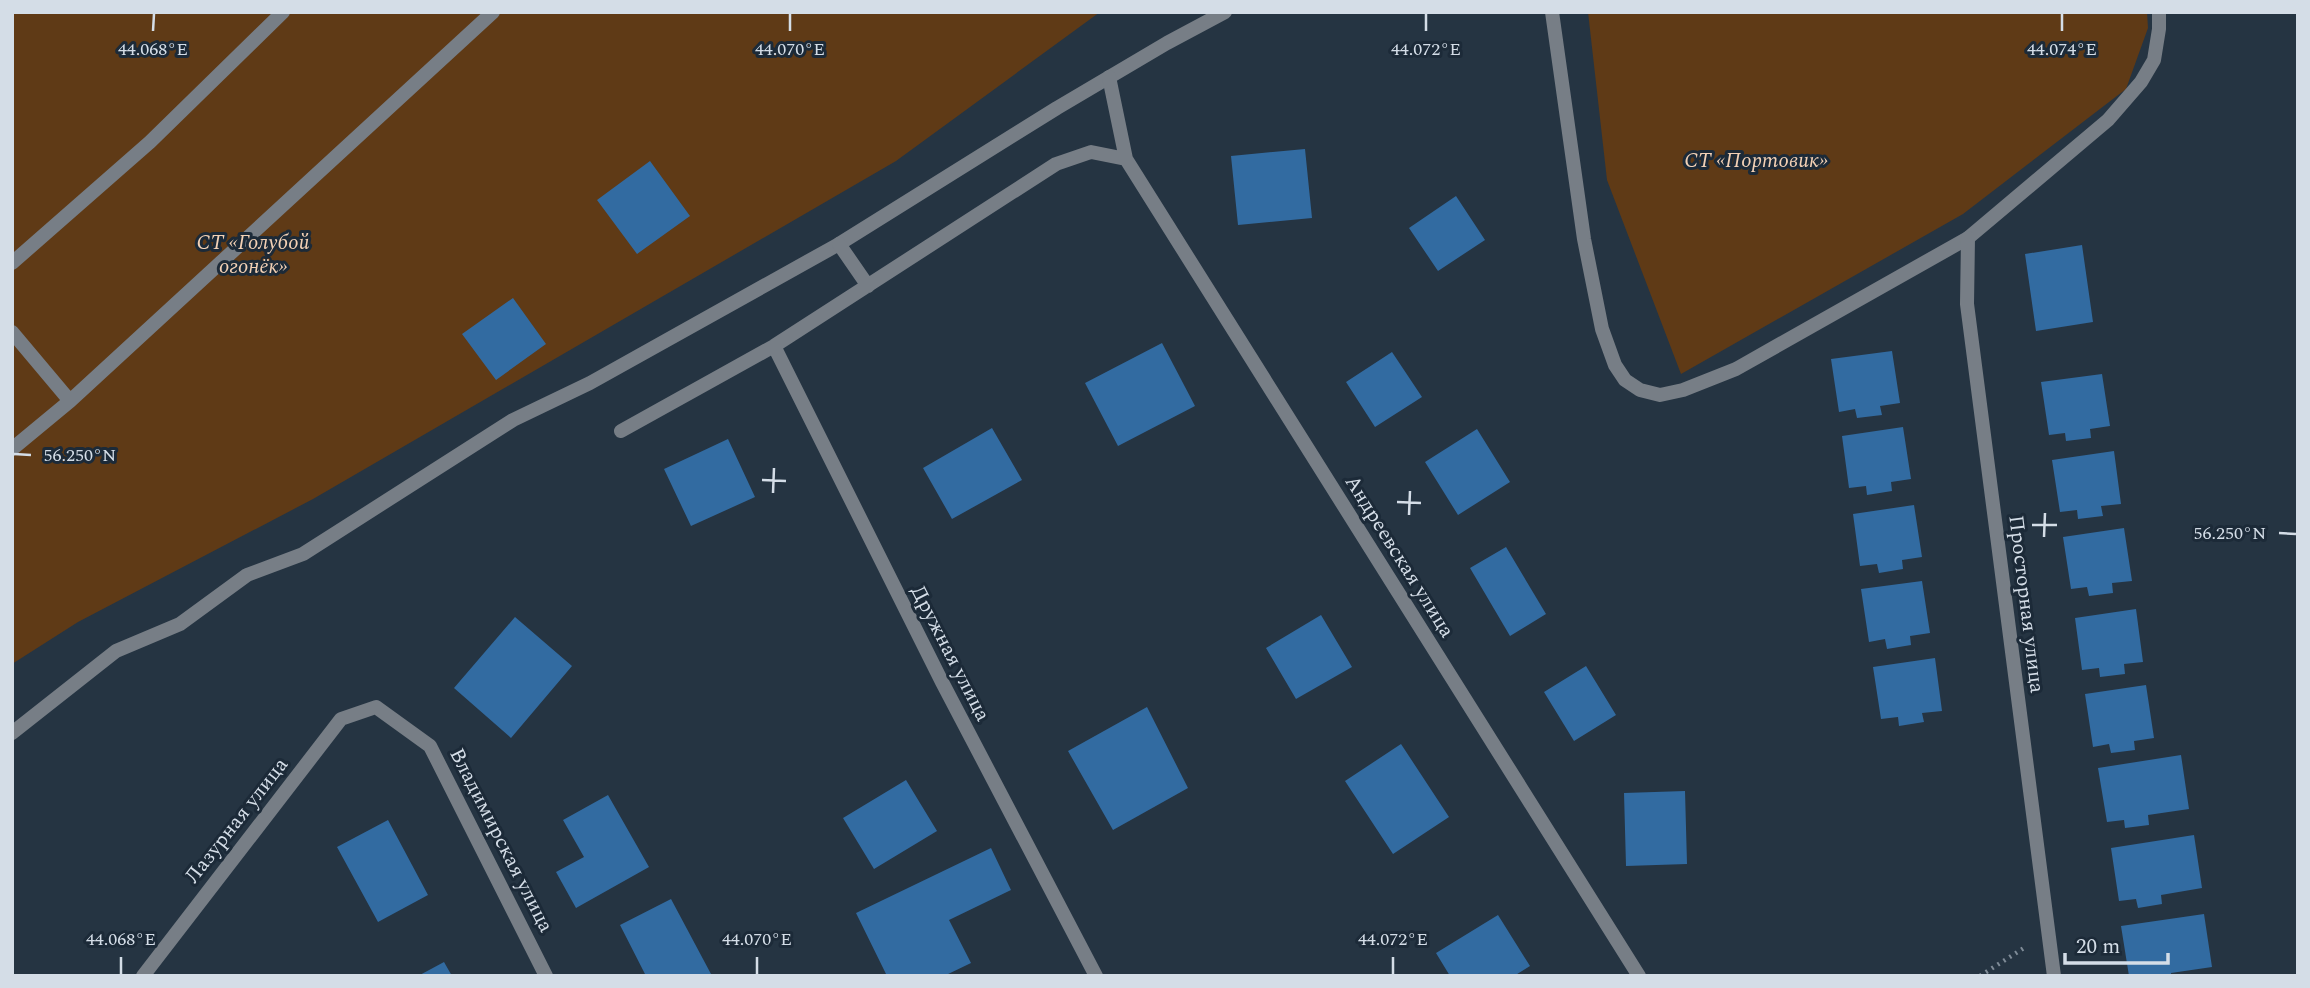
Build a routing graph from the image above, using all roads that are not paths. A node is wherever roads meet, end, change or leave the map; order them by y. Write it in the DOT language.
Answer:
graph roads {
  1 [pos="283,12"];
  2 [pos="493,12"];
  3 [pos="1225,12"];
  4 [pos="1552,12"];
  5 [pos="2159,12"];
  6 [pos="1109,77"];
  7 [pos="1126,159"];
  8 [pos="1968,238"];
  9 [pos="839,244"];
  10 [pos="12,263"];
  11 [pos="868,286"];
  12 [pos="12,331"];
  13 [pos="774,346"];
  14 [pos="70,401"];
  15 [pos="621,431"];
  16 [pos="12,449"];
  17 [pos="376,707"];
  18 [pos="12,733"];
  19 [pos="143,976"];
  20 [pos="546,976"];
  21 [pos="1096,976"];
  22 [pos="1639,976"];
  23 [pos="2054,976"];
  1 -- 10 [label="street"];
  2 -- 14 [label="street"];
  3 -- 6 [label="street"];
  4 -- 8 [label="street"];
  5 -- 8 [label="street"];
  6 -- 7 [label="street"];
  6 -- 9 [label="street"];
  7 -- 11 [label="street"];
  7 -- 22 [label="street, Андреевская улица"];
  8 -- 23 [label="street, Просторная улица"];
  9 -- 11 [label="street"];
  9 -- 18 [label="street"];
  11 -- 13 [label="street"];
  12 -- 14 [label="street"];
  13 -- 15 [label="street"];
  13 -- 21 [label="street, Дружная улица"];
  14 -- 16 [label="street"];
  17 -- 19 [label="street, Лазурная улица"];
  17 -- 20 [label="street, Владимирская улица"];
}
